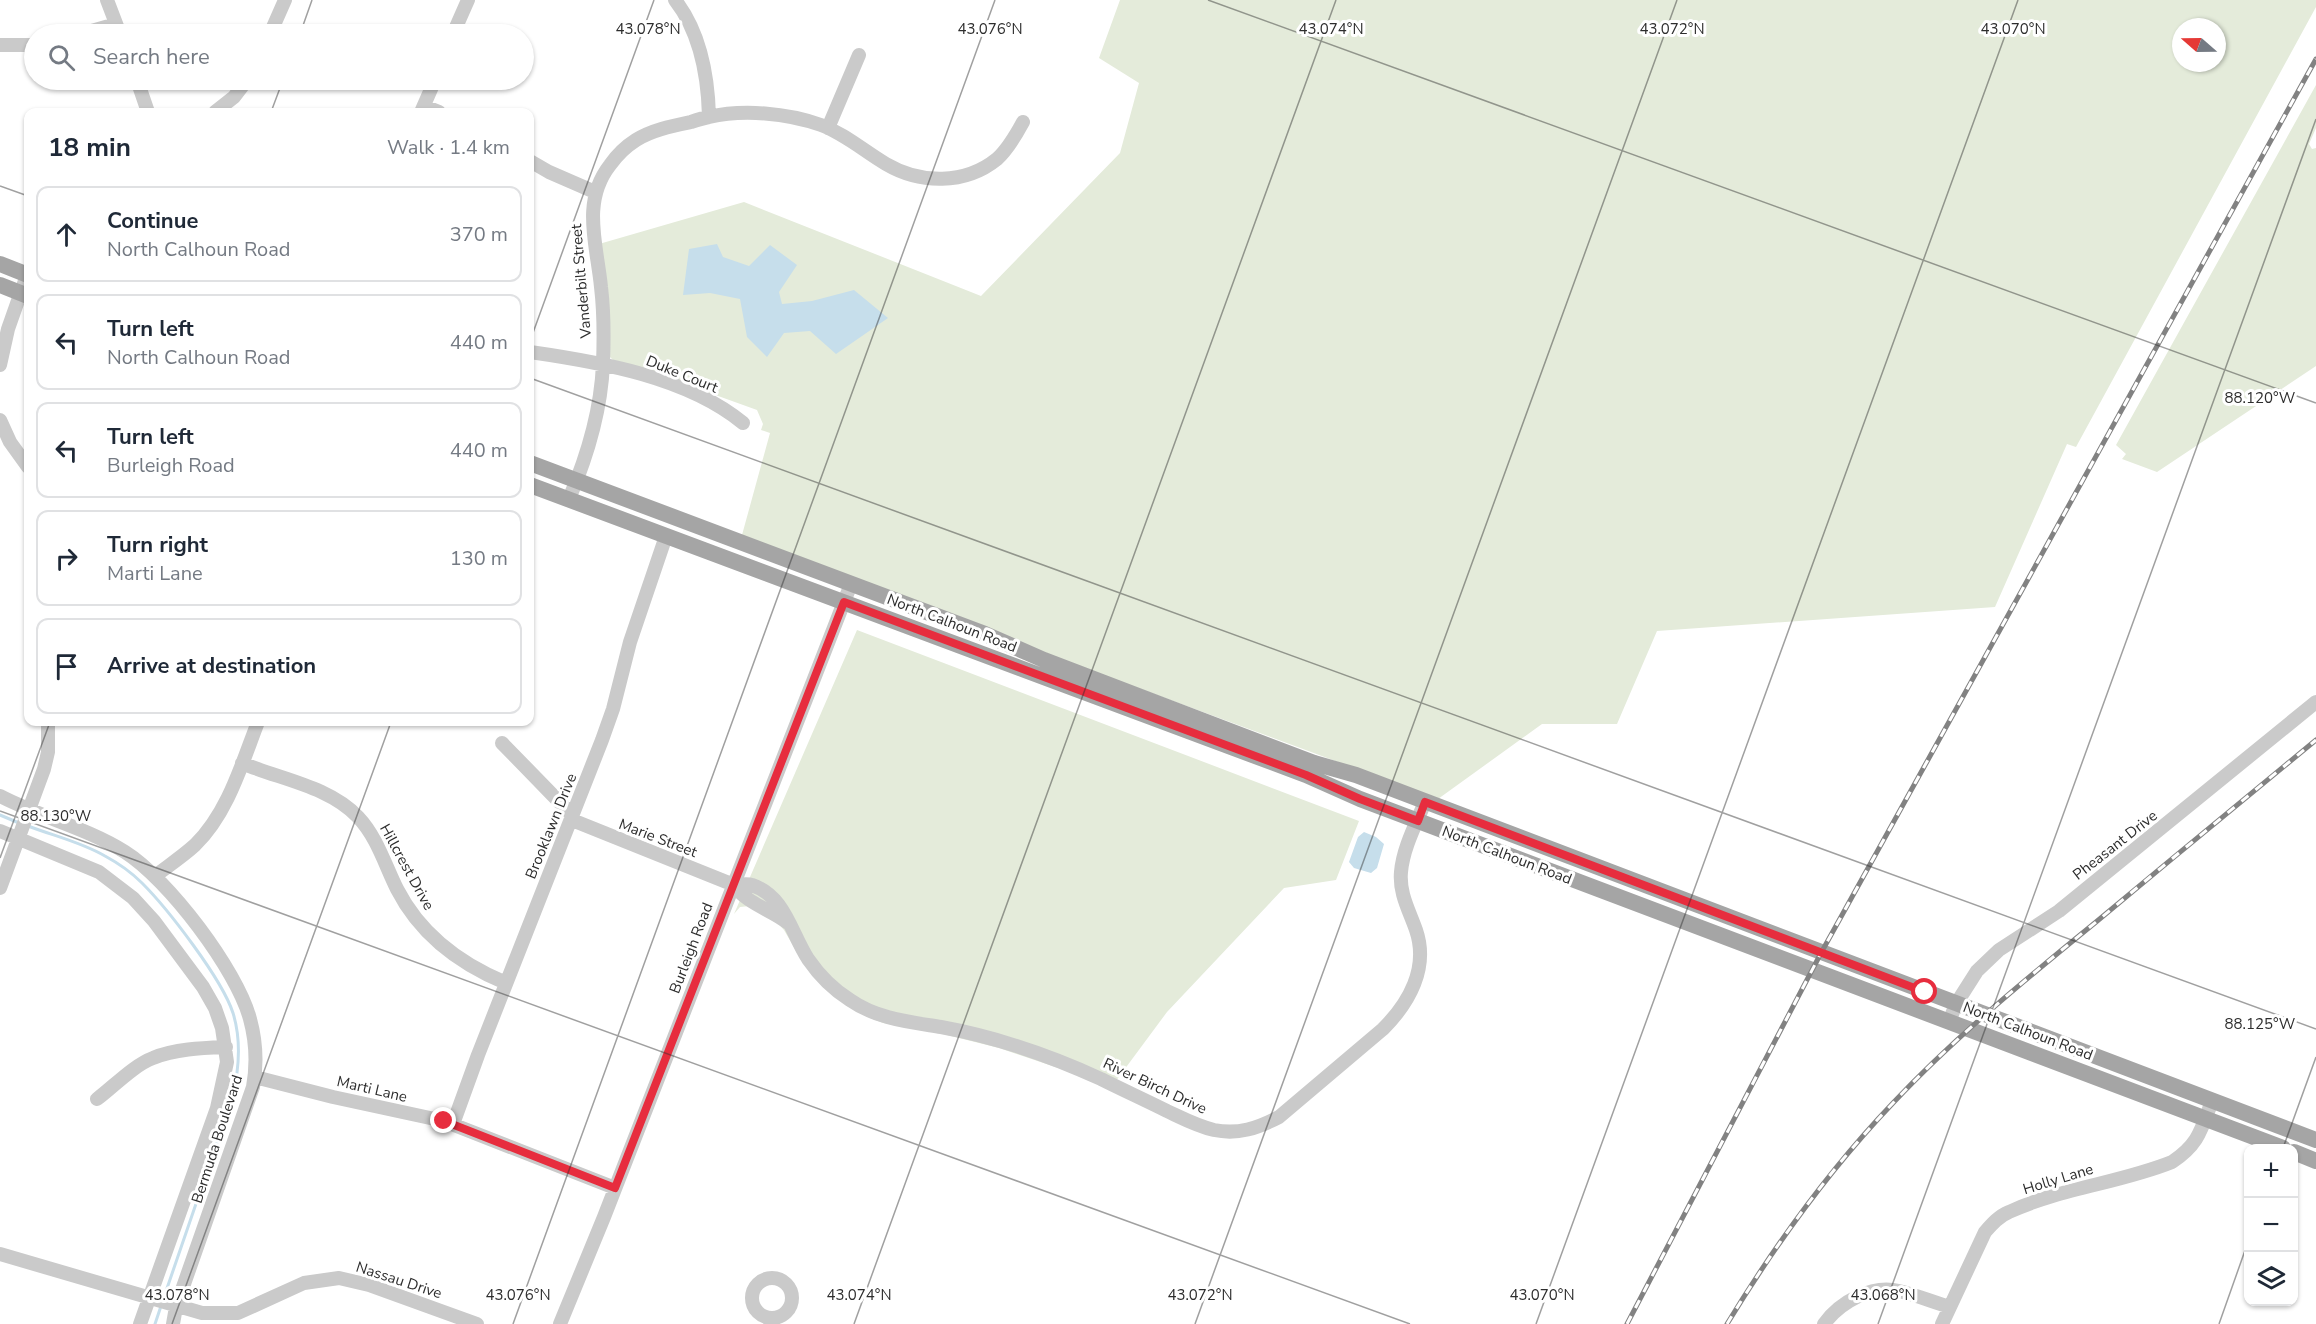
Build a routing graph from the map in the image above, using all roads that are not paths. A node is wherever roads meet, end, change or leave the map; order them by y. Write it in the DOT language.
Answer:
graph roads {
  1 [pos="107,0"];
  2 [pos="285,0"];
  3 [pos="468,0"];
  4 [pos="675,0"];
  5 [pos="116,24"];
  6 [pos="274,24"];
  7 [pos="457,24"];
  8 [pos="0,45"];
  9 [pos="24,45"];
  10 [pos="859,54"];
  11 [pos="140,90"];
  12 [pos="239,90"];
  13 [pos="431,90"];
  14 [pos="147,108"];
  15 [pos="220,108"];
  16 [pos="422,108"];
  17 [pos="709,116"];
  18 [pos="1023,122"];
  19 [pos="828,128"];
  20 [pos="534,163"];
  21 [pos="595,192"];
  22 [pos="0,264"];
  23 [pos="24,273"];
  24 [pos="0,285"];
  25 [pos="24,294"];
  26 [pos="534,353"];
  27 [pos="0,365"];
  28 [pos="603,365"];
  29 [pos="0,420"];
  30 [pos="743,423"];
  31 [pos="24,461"];
  32 [pos="534,465"];
  33 [pos="576,481"];
  34 [pos="534,486"];
  35 [pos="569,499"];
  36 [pos="666,536"];
  37 [pos="850,584"];
  38 [pos="844,602"];
  39 [pos="2316,702"];
  40 [pos="48,726"];
  41 [pos="256,726"];
  42 [pos="502,743"];
  43 [pos="242,763"];
  44 [pos="0,796"];
  45 [pos="1425,802"];
  46 [pos="572,818"];
  47 [pos="1418,821"];
  48 [pos="24,824"];
  49 [pos="0,831"];
  50 [pos="154,876"];
  51 [pos="734,885"];
  52 [pos="0,888"];
  53 [pos="506,983"];
  54 [pos="1956,1004"];
  55 [pos="1949,1022"];
  56 [pos="226,1047"];
  57 [pos="255,1077"];
  58 [pos="97,1100"];
  59 [pos="2212,1101"];
  60 [pos="2205,1119"];
  61 [pos="453,1124"];
  62 [pos="2316,1140"];
  63 [pos="2270,1144"];
  64 [pos="2298,1154"];
  65 [pos="2316,1161"];
  66 [pos="615,1188"];
  67 [pos="0,1254"];
  68 [pos="162,1302"];
  69 [pos="1950,1306"];
  70 [pos="140,1324"];
  71 [pos="173,1324"];
  72 [pos="477,1324"];
  73 [pos="560,1324"];
  74 [pos="1824,1324"];
  75 [pos="1942,1324"];
  1 -- 5 [label="street"];
  2 -- 6 [label="street"];
  3 -- 7 [label="street"];
  4 -- 17 [label="street"];
  8 -- 9 [label="street"];
  10 -- 19 [label="street"];
  11 -- 14 [label="street"];
  12 -- 15 [label="street"];
  13 -- 16 [label="street"];
  17 -- 19 [label="street, Vanderbilt Street"];
  17 -- 21 [label="street, Vanderbilt Street"];
  18 -- 19 [label="street, Vanderbilt Street"];
  20 -- 21 [label="street"];
  21 -- 28 [label="street, Vanderbilt Street"];
  22 -- 23 [label="main road"];
  24 -- 25 [label="main road"];
  25 -- 27 [label="street"];
  26 -- 28 [label="street, Duke Court"];
  28 -- 30 [label="street, Duke Court"];
  28 -- 33 [label="street, Vanderbilt Street"];
  29 -- 31 [label="street"];
  32 -- 33 [label="main road, North Calhoun Road"];
  33 -- 35 [label="street, Vanderbilt Street"];
  33 -- 37 [label="main road, North Calhoun Road"];
  34 -- 35 [label="main road, North Calhoun Road"];
  35 -- 36 [label="main road, North Calhoun Road"];
  36 -- 38 [label="main road, North Calhoun Road"];
  36 -- 46 [label="street, Brooklawn Drive"];
  37 -- 38 [label="street, Burleigh Road"];
  37 -- 45 [label="main road, North Calhoun Road"];
  38 -- 47 [label="main road, North Calhoun Road"];
  38 -- 51 [label="street, Burleigh Road"];
  39 -- 54 [label="street, Pheasant Drive"];
  40 -- 48 [label="street"];
  41 -- 43 [label="street"];
  42 -- 46 [label="street, Marie Street"];
  43 -- 50 [label="street"];
  43 -- 53 [label="street, Hillcrest Drive"];
  44 -- 48 [label="street, Bermuda Boulevard"];
  45 -- 47 [label="street, River Birch Drive"];
  45 -- 54 [label="main road, North Calhoun Road"];
  46 -- 51 [label="street, Marie Street"];
  46 -- 53 [label="street, Brooklawn Drive"];
  47 -- 51 [label="street, River Birch Drive"];
  47 -- 55 [label="main road, North Calhoun Road"];
  48 -- 49 [label="street, Bermuda Boulevard"];
  48 -- 50 [label="street, Bermuda Boulevard"];
  48 -- 52 [label="street"];
  48 -- 56 [label="street, Bermuda Boulevard"];
  50 -- 57 [label="street, Bermuda Boulevard"];
  51 -- 66 [label="street, Burleigh Road"];
  53 -- 61 [label="street, Brooklawn Drive"];
  54 -- 55 [label="street, Pheasant Drive"];
  54 -- 59 [label="main road, North Calhoun Road"];
  55 -- 60 [label="main road, North Calhoun Road"];
  56 -- 58 [label="street"];
  56 -- 68 [label="street, Bermuda Boulevard"];
  57 -- 61 [label="street, Marti Lane"];
  57 -- 68 [label="street, Bermuda Boulevard"];
  59 -- 60 [label="street, Holly Lane"];
  59 -- 62 [label="main road, North Calhoun Road"];
  60 -- 63 [label="main road, North Calhoun Road"];
  60 -- 69 [label="street, Holly Lane"];
  61 -- 66 [label="street, Marti Lane"];
  64 -- 65 [label="main road"];
  66 -- 73 [label="street, Burleigh Road"];
  67 -- 68 [label="street, Nassau Drive"];
  68 -- 70 [label="street"];
  68 -- 71 [label="street, Bermuda Boulevard"];
  68 -- 72 [label="street, Nassau Drive"];
  69 -- 74 [label="street"];
  69 -- 75 [label="street, Holly Lane"];
}
